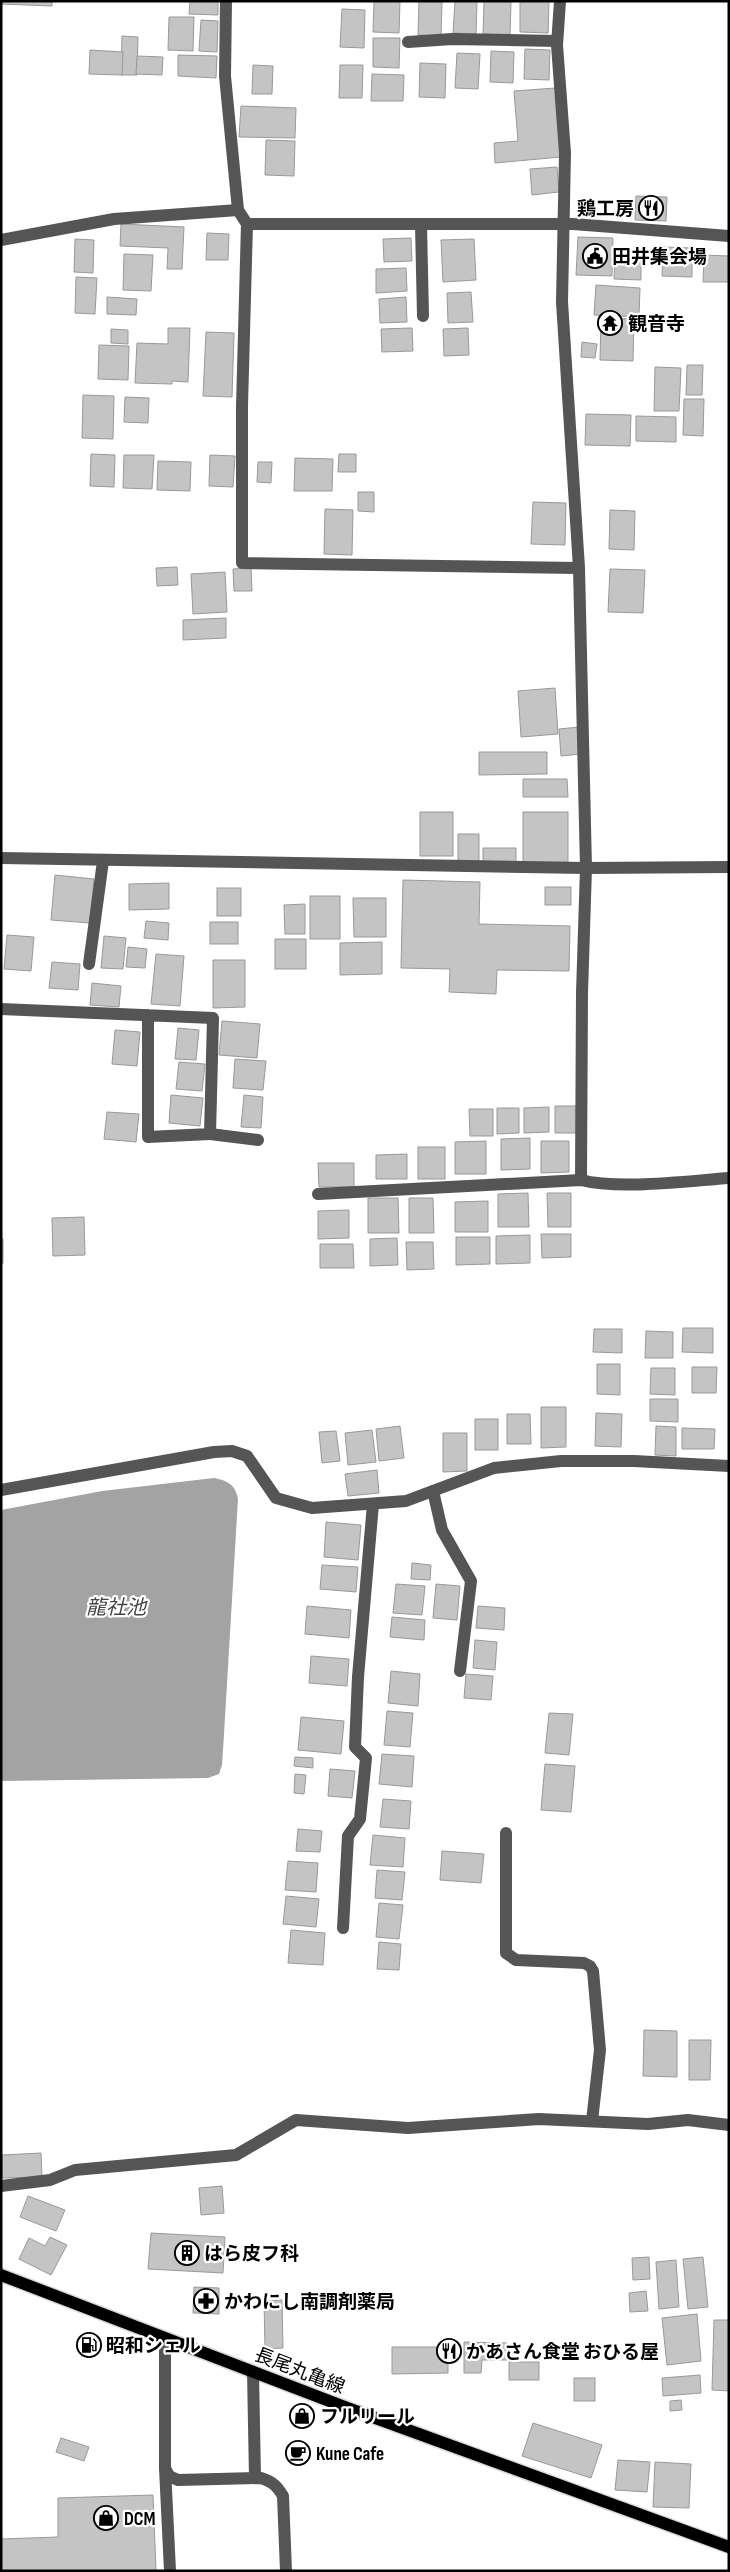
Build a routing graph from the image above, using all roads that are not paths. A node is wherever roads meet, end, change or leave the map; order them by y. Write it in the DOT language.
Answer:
graph roads {
  1 [pos="226,1"];
  2 [pos="560,1"];
  3 [pos="557,40"];
  4 [pos="408,42"];
  5 [pos="238,210"];
  6 [pos="247,224"];
  7 [pos="421,225"];
  8 [pos="562,225"];
  9 [pos="729,236"];
  10 [pos="1,240"];
  11 [pos="422,316"];
  12 [pos="579,568"];
  13 [pos="1,858"];
  14 [pos="103,860"];
  15 [pos="729,867"];
  16 [pos="586,868"];
  17 [pos="90,964"];
  18 [pos="1,1009"];
  19 [pos="148,1016"];
  20 [pos="210,1134"];
  21 [pos="258,1140"];
  22 [pos="729,1178"];
  23 [pos="581,1180"];
  24 [pos="318,1194"];
  25 [pos="729,1466"];
  26 [pos="1,1490"];
  27 [pos="433,1491"];
  28 [pos="373,1504"];
  29 [pos="460,1671"];
  30 [pos="506,1833"];
  31 [pos="343,1928"];
  32 [pos="592,2121"];
  33 [pos="729,2125"];
  34 [pos="1,2186"];
  35 [pos="1,2275"];
  36 [pos="165,2339"];
  37 [pos="253,2372"];
  38 [pos="165,2468"];
  39 [pos="255,2478"];
  40 [pos="729,2547"];
  41 [pos="170,2571"];
  42 [pos="286,2571"];
  1 -- 5 [label="street"];
  2 -- 3 [label="street"];
  3 -- 4 [label="street"];
  3 -- 8 [label="street"];
  5 -- 6 [label="street"];
  5 -- 10 [label="street"];
  6 -- 7 [label="street"];
  6 -- 12 [label="street"];
  7 -- 8 [label="street"];
  7 -- 11 [label="street"];
  8 -- 9 [label="street"];
  8 -- 12 [label="street"];
  12 -- 16 [label="street"];
  13 -- 14 [label="street"];
  14 -- 16 [label="street"];
  14 -- 17 [label="street"];
  15 -- 16 [label="street"];
  16 -- 23 [label="street"];
  18 -- 19 [label="street"];
  19 -- 20 [label="street"];
  19 -- 20 [label="street"];
  20 -- 21 [label="street"];
  22 -- 23 [label="street"];
  23 -- 24 [label="street"];
  25 -- 27 [label="street"];
  26 -- 28 [label="street"];
  27 -- 28 [label="street"];
  27 -- 29 [label="street"];
  28 -- 31 [label="street"];
  30 -- 32 [label="street"];
  32 -- 33 [label="street"];
  32 -- 34 [label="street"];
  35 -- 36 [label="main road, 長尾丸亀線"];
  36 -- 37 [label="main road, 長尾丸亀線"];
  36 -- 38 [label="street"];
  37 -- 39 [label="street"];
  37 -- 40 [label="main road, 長尾丸亀線"];
  38 -- 39 [label="street"];
  38 -- 41 [label="street"];
  39 -- 42 [label="street"];
}
